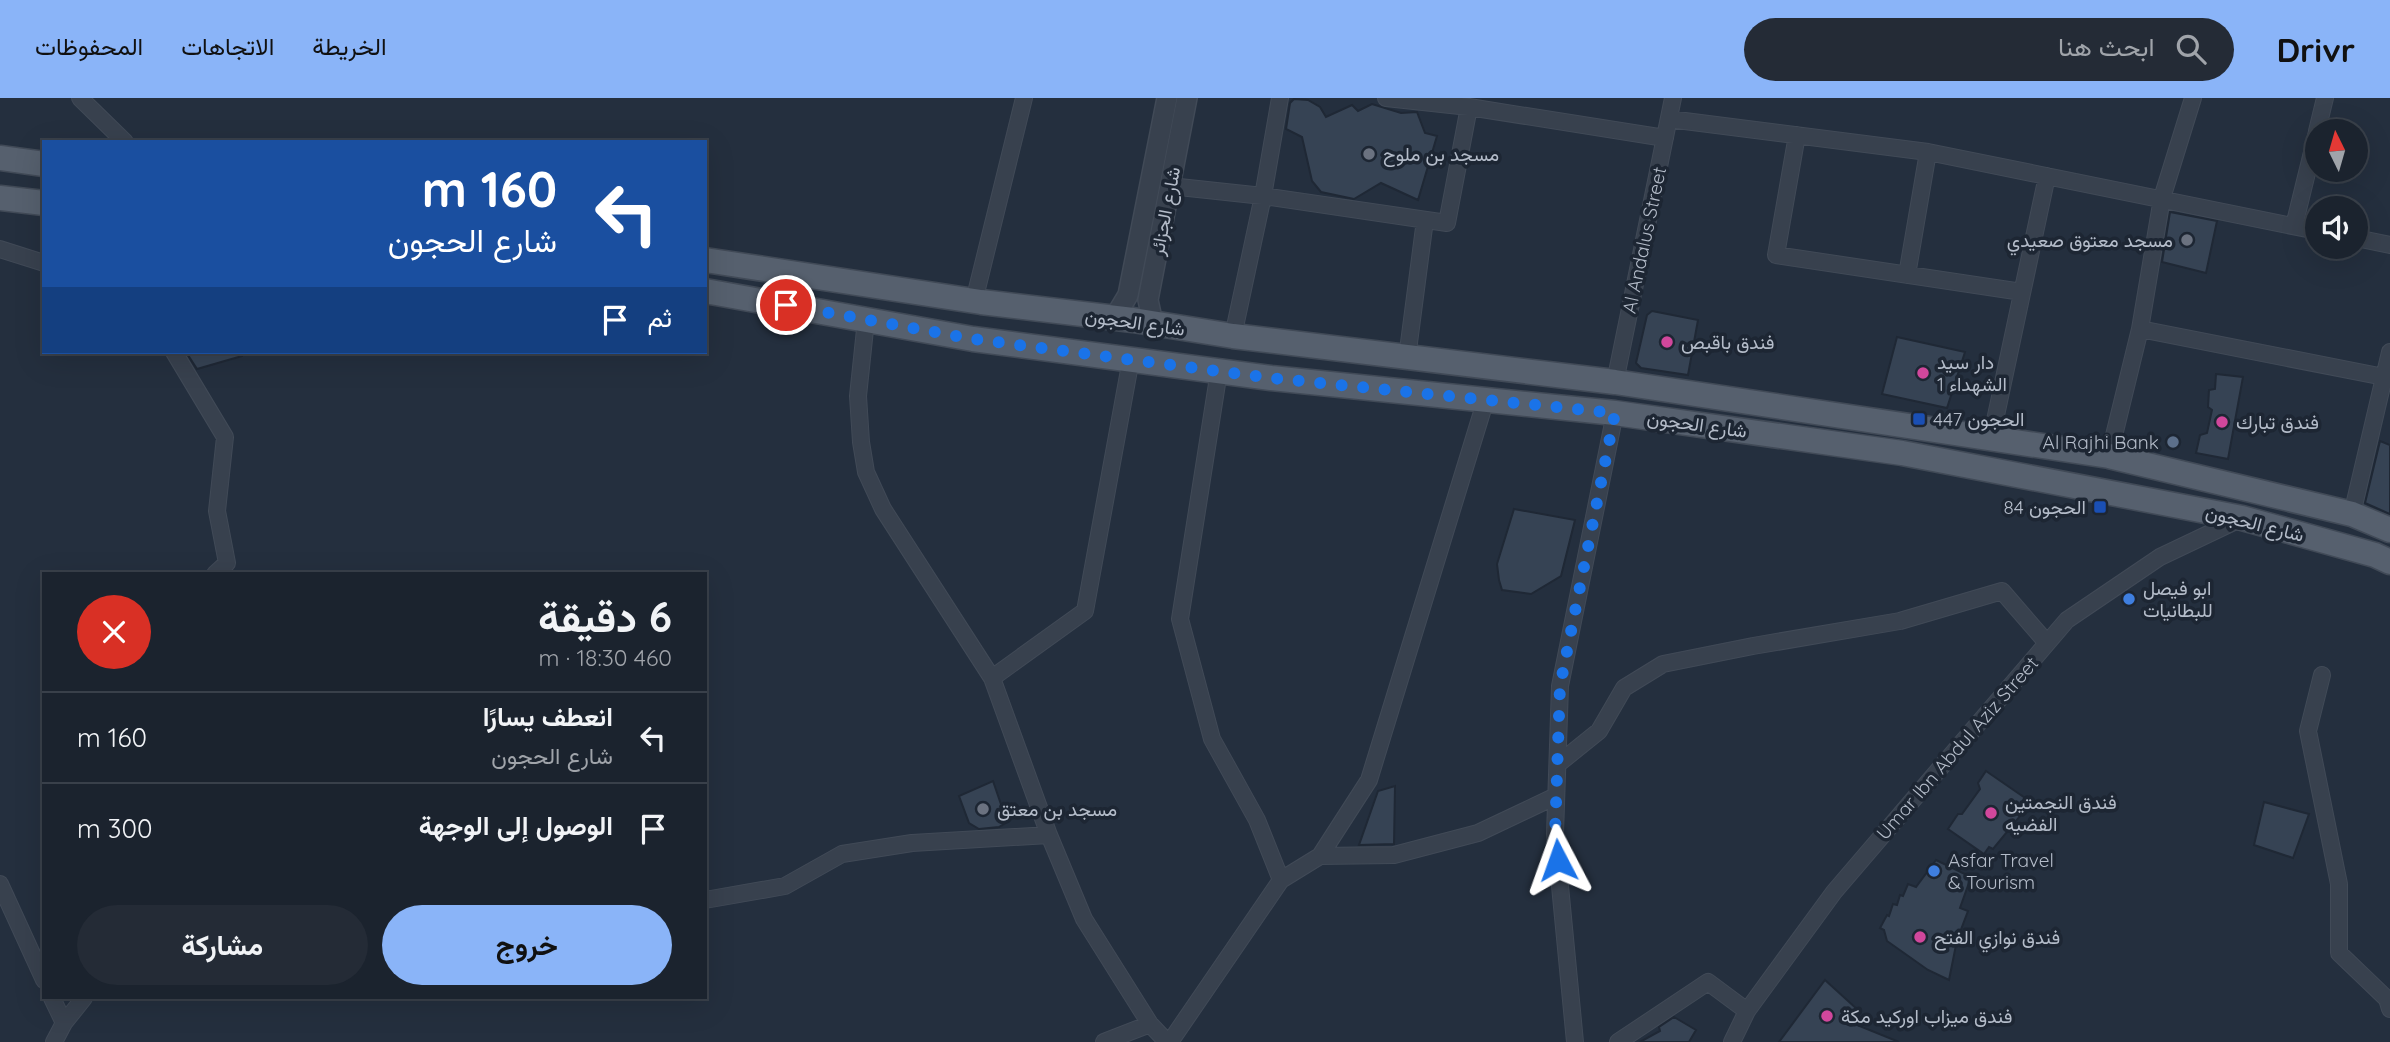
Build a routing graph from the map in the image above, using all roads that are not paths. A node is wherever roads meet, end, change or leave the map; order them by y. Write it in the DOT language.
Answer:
graph roads {
  1 [pos="80,98"];
  2 [pos="1024,98"];
  3 [pos="1167,98"];
  4 [pos="1187,98"];
  5 [pos="1280,98"];
  6 [pos="1386,98"];
  7 [pos="1673,98"];
  8 [pos="2193,98"];
  9 [pos="2325,98"];
  10 [pos="1469,107"];
  11 [pos="1669,119"];
  12 [pos="2320,119"];
  13 [pos="1797,135"];
  14 [pos="1665,138"];
  15 [pos="123,140"];
  16 [pos="1928,152"];
  17 [pos="0,158"];
  18 [pos="42,164"];
  19 [pos="2047,176"];
  20 [pos="2305,181"];
  21 [pos="1170,186"];
  22 [pos="1263,196"];
  23 [pos="0,198"];
  24 [pos="2162,198"];
  25 [pos="42,202"];
  26 [pos="1425,220"];
  27 [pos="2294,226"];
  28 [pos="2305,228"];
  29 [pos="2368,241"];
  30 [pos="2390,246"];
  31 [pos="0,250"];
  32 [pos="707,260"];
  33 [pos="42,262"];
  34 [pos="1907,275"];
  35 [pos="707,291"];
  36 [pos="2022,292"];
  37 [pos="974,301"];
  38 [pos="1112,318"];
  39 [pos="866,320"];
  40 [pos="1153,323"];
  41 [pos="2140,328"];
  42 [pos="1233,336"];
  43 [pos="2390,352"];
  44 [pos="175,354"];
  45 [pos="1407,358"];
  46 [pos="1131,359"];
  47 [pos="1219,371"];
  48 [pos="2385,377"];
  49 [pos="1615,382"];
  50 [pos="1486,399"];
  51 [pos="1615,413"];
  52 [pos="1991,439"];
  53 [pos="2109,456"];
  54 [pos="2352,514"];
  55 [pos="2242,518"];
  56 [pos="2390,530"];
  57 [pos="2390,562"];
  58 [pos="217,572"];
  59 [pos="2047,643"];
  60 [pos="2322,675"];
  61 [pos="992,678"];
  62 [pos="1558,764"];
  63 [pos="1556,796"];
  64 [pos="1049,835"];
  65 [pos="1320,856"];
  66 [pos="1281,880"];
  67 [pos="0,884"];
  68 [pos="707,900"];
  69 [pos="42,976"];
  70 [pos="52,999"];
  71 [pos="83,999"];
  72 [pos="2390,1009"];
  73 [pos="1747,1011"];
  74 [pos="64,1023"];
  75 [pos="1150,1024"];
  76 [pos="54,1042"];
  77 [pos="1104,1042"];
  78 [pos="1168,1042"];
  79 [pos="1574,1042"];
  80 [pos="1618,1042"];
  81 [pos="1732,1042"];
  1 -- 15 [label="street"];
  2 -- 37 [label="street"];
  3 -- 38 [label="street, شارع الجزائر"];
  4 -- 21 [label="street, شارع الجزائر"];
  5 -- 22 [label="street"];
  6 -- 10 [label="street"];
  7 -- 11 [label="street, Al Andalus Street"];
  8 -- 24 [label="street"];
  9 -- 12 [label="street"];
  10 -- 14 [label="street"];
  10 -- 26 [label="street"];
  11 -- 13 [label="street"];
  11 -- 14 [label="street, Al Andalus Street"];
  13 -- 16 [label="street"];
  13 -- 34 [label="street"];
  14 -- 49 [label="street, Al Andalus Street"];
  16 -- 19 [label="street"];
  16 -- 34 [label="street"];
  17 -- 18 [label="main road"];
  19 -- 24 [label="street"];
  19 -- 36 [label="street"];
  20 -- 27 [label="street"];
  21 -- 22 [label="street"];
  21 -- 40 [label="street, شارع الجزائر"];
  22 -- 26 [label="street"];
  22 -- 42 [label="street"];
  23 -- 25 [label="main road"];
  24 -- 27 [label="street"];
  24 -- 41 [label="street"];
  26 -- 45 [label="street"];
  27 -- 28 [label="street"];
  29 -- 30 [label="street"];
  31 -- 33 [label="street"];
  32 -- 37 [label="main road, شارع الحجون"];
  34 -- 36 [label="street"];
  35 -- 39 [label="main road, شارع الحجون"];
  36 -- 52 [label="street"];
  37 -- 38 [label="main road, شارع الحجون"];
  38 -- 40 [label="main road, شارع الحجون"];
  39 -- 46 [label="main road, شارع الحجون"];
  39 -- 61 [label="street"];
  40 -- 42 [label="main road, شارع الحجون"];
  41 -- 48 [label="street"];
  41 -- 53 [label="street"];
  42 -- 45 [label="main road, شارع الحجون"];
  43 -- 48 [label="street"];
  44 -- 58 [label="street"];
  45 -- 49 [label="main road, شارع الحجون"];
  46 -- 47 [label="main road, شارع الحجون"];
  46 -- 61 [label="street"];
  47 -- 50 [label="main road, شارع الحجون"];
  47 -- 66 [label="street"];
  48 -- 54 [label="street"];
  49 -- 52 [label="main road, شارع الحجون"];
  50 -- 51 [label="main road, شارع الحجون"];
  50 -- 65 [label="street"];
  51 -- 55 [label="main road, شارع الحجون"];
  51 -- 62 [label="street"];
  52 -- 53 [label="main road, شارع الحجون"];
  53 -- 54 [label="main road, شارع الحجون"];
  54 -- 56 [label="main road, شارع الحجون"];
  55 -- 57 [label="main road, شارع الحجون"];
  55 -- 59 [label="street, Umar Ibn Abdul Aziz Street"];
  59 -- 62 [label="street"];
  59 -- 73 [label="street, Umar Ibn Abdul Aziz Street"];
  60 -- 72 [label="street"];
  61 -- 64 [label="street"];
  62 -- 63 [label="street"];
  63 -- 65 [label="street"];
  63 -- 79 [label="street"];
  64 -- 68 [label="street"];
  64 -- 75 [label="street"];
  65 -- 66 [label="street"];
  66 -- 78 [label="street"];
  67 -- 69 [label="street"];
  70 -- 74 [label="street"];
  71 -- 74 [label="street"];
  73 -- 80 [label="street"];
  73 -- 81 [label="street, Umar Ibn Abdul Aziz Street"];
  74 -- 76 [label="street"];
  75 -- 77 [label="street"];
  75 -- 78 [label="street"];
}
